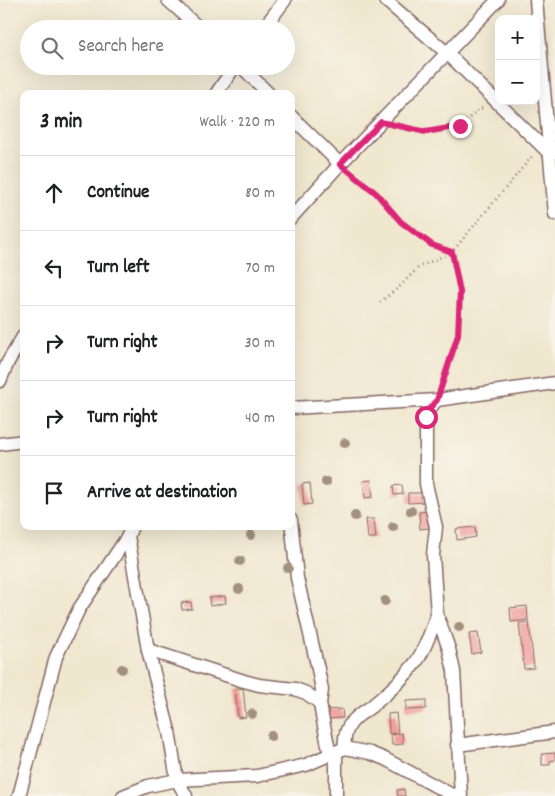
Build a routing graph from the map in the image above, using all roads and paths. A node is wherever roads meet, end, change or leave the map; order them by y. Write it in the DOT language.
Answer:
graph roads {
  1 [pos="168,0"];
  2 [pos="285,0"];
  3 [pos="385,0"];
  4 [pos="498,0"];
  5 [pos="536,0"];
  6 [pos="190,20"];
  7 [pos="270,20"];
  8 [pos="448,53"];
  9 [pos="229,75"];
  10 [pos="250,75"];
  11 [pos="219,90"];
  12 [pos="265,90"];
  13 [pos="495,99"];
  14 [pos="496,105"];
  15 [pos="501,105"];
  16 [pos="295,120"];
  17 [pos="381,122"];
  18 [pos="548,149"];
  19 [pos="340,164"];
  20 [pos="295,214"];
  21 [pos="555,214"];
  22 [pos="452,252"];
  23 [pos="380,302"];
  24 [pos="20,342"];
  25 [pos="0,381"];
  26 [pos="555,383"];
  27 [pos="437,400"];
  28 [pos="295,408"];
  29 [pos="20,442"];
  30 [pos="0,444"];
  31 [pos="292,530"];
  32 [pos="130,531"];
  33 [pos="437,615"];
  34 [pos="148,650"];
  35 [pos="320,703"];
  36 [pos="555,732"];
  37 [pos="457,745"];
  38 [pos="337,752"];
  39 [pos="177,780"];
  40 [pos="19,796"];
  41 [pos="122,796"];
  42 [pos="186,796"];
  43 [pos="336,796"];
  44 [pos="454,796"];
  45 [pos="461,796"];
  1 -- 6 [label="street"];
  2 -- 7 [label="street"];
  3 -- 8 [label="street"];
  4 -- 8 [label="street"];
  5 -- 18 [label="street"];
  8 -- 13 [label="street"];
  8 -- 17 [label="street"];
  9 -- 11 [label="street"];
  10 -- 12 [label="street"];
  14 -- 17 [label="path"];
  15 -- 18 [label="street"];
  16 -- 19 [label="street"];
  17 -- 19 [label="street"];
  18 -- 21 [label="street"];
  18 -- 22 [label="path"];
  19 -- 20 [label="street"];
  19 -- 22 [label="path"];
  22 -- 23 [label="path"];
  22 -- 27 [label="path"];
  24 -- 25 [label="street"];
  26 -- 27 [label="street"];
  27 -- 28 [label="street"];
  27 -- 33 [label="street"];
  29 -- 30 [label="street"];
  31 -- 35 [label="street"];
  32 -- 34 [label="street"];
  32 -- 40 [label="street"];
  33 -- 37 [label="street"];
  33 -- 38 [label="street"];
  34 -- 35 [label="street"];
  34 -- 39 [label="street"];
  35 -- 38 [label="street"];
  36 -- 37 [label="street"];
  37 -- 45 [label="street"];
  38 -- 39 [label="street"];
  38 -- 43 [label="street"];
  38 -- 44 [label="street"];
  39 -- 41 [label="street"];
  39 -- 42 [label="street"];
}
